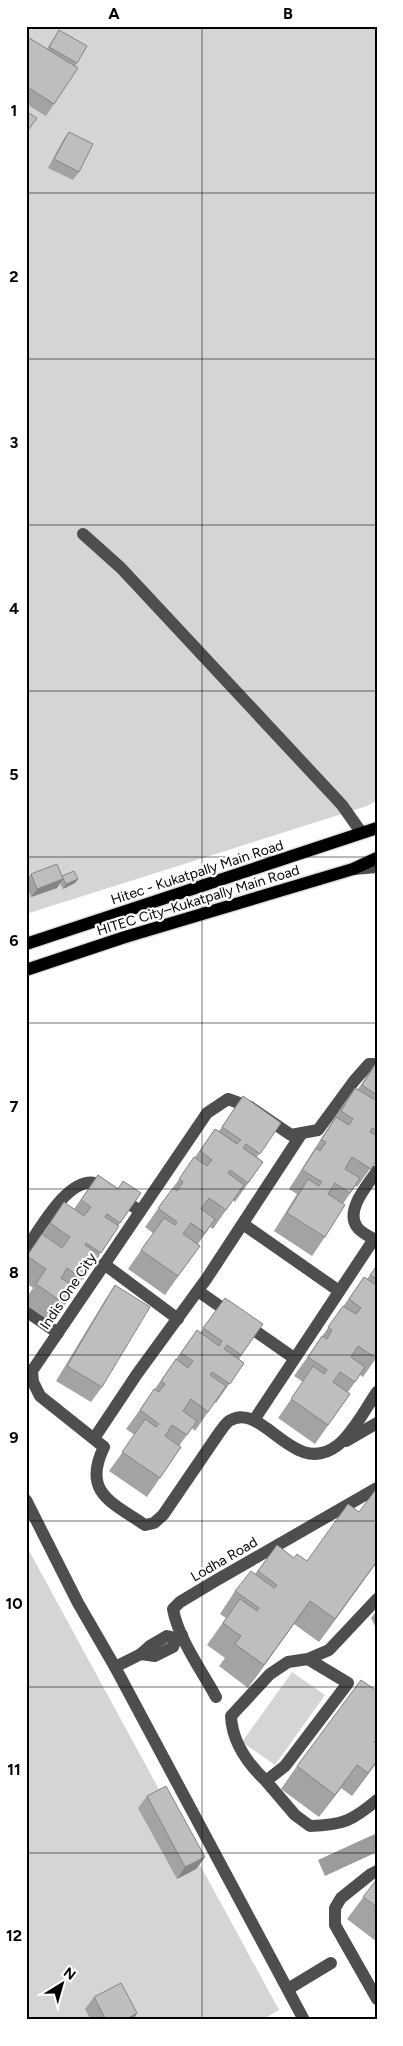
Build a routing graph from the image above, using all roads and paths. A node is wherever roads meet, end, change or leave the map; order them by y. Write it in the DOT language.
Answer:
graph roads {
  1 [pos="83,534"];
  2 [pos="377,828"];
  3 [pos="361,832"];
  4 [pos="377,858"];
  5 [pos="377,867"];
  6 [pos="353,869"];
  7 [pos="26,944"];
  8 [pos="26,970"];
  9 [pos="377,1064"];
  10 [pos="302,1133"];
  11 [pos="377,1171"];
  12 [pos="140,1211"];
  13 [pos="242,1224"];
  14 [pos="375,1240"];
  15 [pos="26,1248"];
  16 [pos="104,1264"];
  17 [pos="198,1291"];
  18 [pos="340,1291"];
  19 [pos="26,1311"];
  20 [pos="178,1319"];
  21 [pos="58,1333"];
  22 [pos="294,1358"];
  23 [pos="377,1392"];
  24 [pos="254,1420"];
  25 [pos="377,1423"];
  26 [pos="95,1437"];
  27 [pos="338,1445"];
  28 [pos="377,1488"];
  29 [pos="26,1500"];
  30 [pos="377,1600"];
  31 [pos="179,1636"];
  32 [pos="308,1659"];
  33 [pos="115,1666"];
  34 [pos="216,1697"];
  35 [pos="266,1781"];
  36 [pos="377,1800"];
  37 [pos="377,1871"];
  38 [pos="331,1963"];
  39 [pos="288,1989"];
  40 [pos="377,2000"];
  41 [pos="300,2018"];
  1 -- 3 [label="street"];
  2 -- 3 [label="main road, Hitec - Kukatpally Main Road"];
  3 -- 7 [label="main road, Hitec - Kukatpally Main Road"];
  4 -- 6 [label="main road, HITEC City–Kukatpally Main Road"];
  5 -- 6 [label="street"];
  6 -- 8 [label="main road, HITEC City–Kukatpally Main Road"];
  9 -- 10 [label="street"];
  10 -- 12 [label="street, Indis One City"];
  10 -- 13 [label="street"];
  11 -- 14 [label="street"];
  12 -- 15 [label="street"];
  12 -- 16 [label="street, Indis One City"];
  13 -- 17 [label="street"];
  13 -- 18 [label="street"];
  14 -- 18 [label="street"];
  16 -- 20 [label="street"];
  16 -- 21 [label="street, Indis One City"];
  17 -- 20 [label="street"];
  17 -- 22 [label="street"];
  18 -- 22 [label="street"];
  19 -- 21 [label="street"];
  20 -- 26 [label="street"];
  21 -- 26 [label="street, Indis One City"];
  22 -- 24 [label="street"];
  23 -- 27 [label="street"];
  24 -- 26 [label="street"];
  24 -- 27 [label="street"];
  25 -- 27 [label="street"];
  28 -- 31 [label="street, Lodha Road"];
  29 -- 33 [label="street"];
  30 -- 32 [label="street"];
  31 -- 33 [label="street"];
  31 -- 34 [label="street, Lodha Road"];
  32 -- 35 [label="street"];
  32 -- 35 [label="street"];
  33 -- 39 [label="street"];
  35 -- 36 [label="street"];
  37 -- 40 [label="street"];
  38 -- 39 [label="street"];
  39 -- 41 [label="street"];
}
